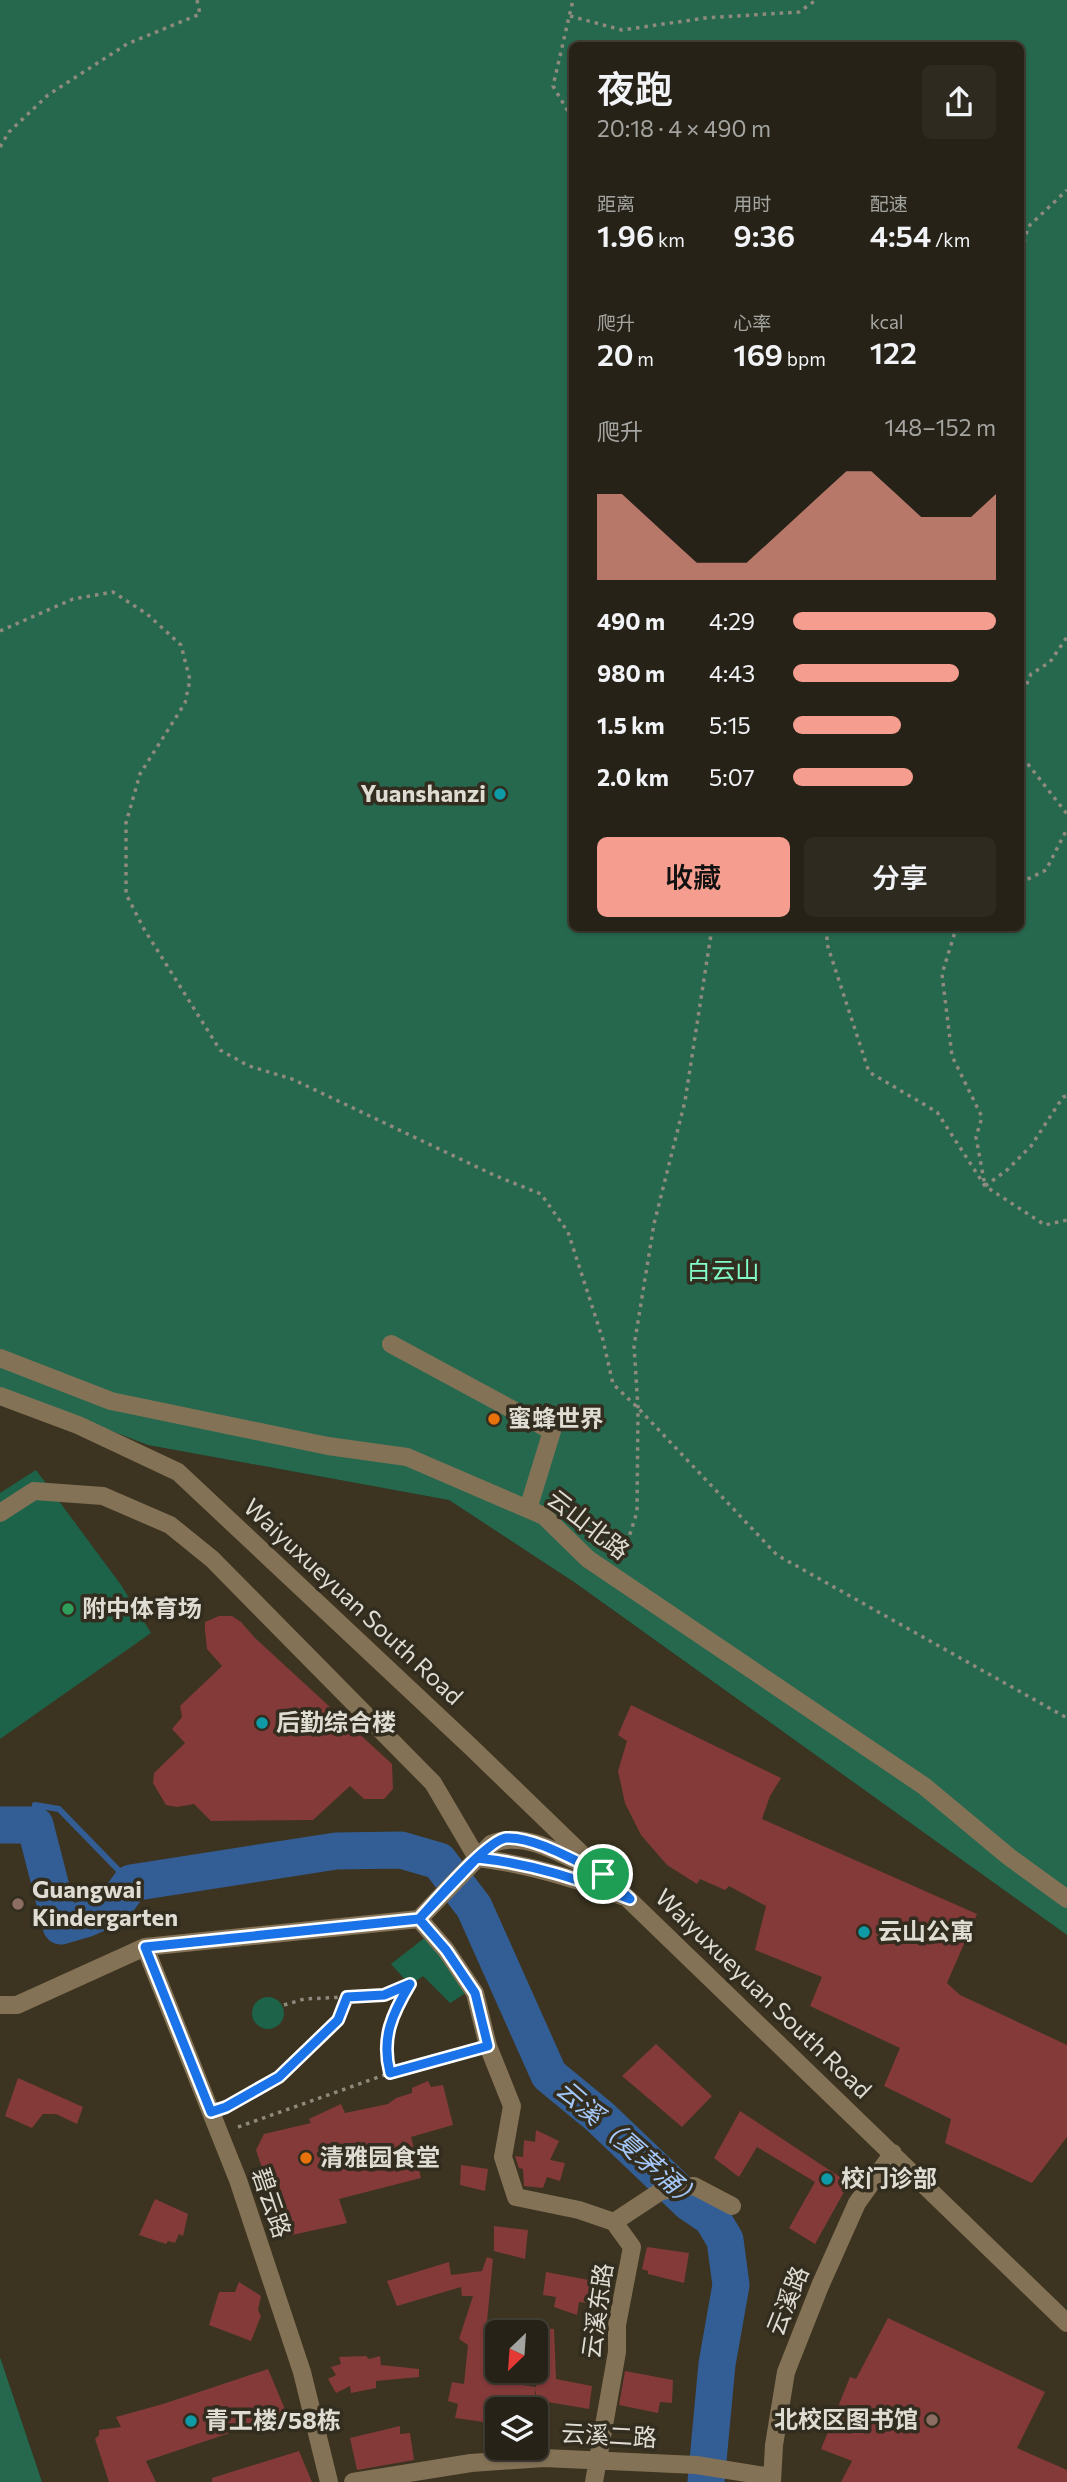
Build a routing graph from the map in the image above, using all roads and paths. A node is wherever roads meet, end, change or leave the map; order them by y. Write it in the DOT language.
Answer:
graph roads {
  1 [pos="197,0"];
  2 [pos="573,0"];
  3 [pos="816,0"];
  4 [pos="570,16"];
  5 [pos="569,113"];
  6 [pos="0,147"];
  7 [pos="1067,190"];
  8 [pos="1024,243"];
  9 [pos="0,631"];
  10 [pos="1067,637"];
  11 [pos="1024,691"];
  12 [pos="1024,759"];
  13 [pos="1067,814"];
  14 [pos="1067,829"];
  15 [pos="1024,881"];
  16 [pos="712,931"];
  17 [pos="827,931"];
  18 [pos="956,931"];
  19 [pos="1067,1096"];
  20 [pos="985,1186"];
  21 [pos="1067,1220"];
  22 [pos="391,1344"];
  23 [pos="0,1358"];
  24 [pos="90,1394"];
  25 [pos="0,1396"];
  26 [pos="639,1408"];
  27 [pos="78,1425"];
  28 [pos="528,1509"];
  29 [pos="0,1513"];
  30 [pos="617,1578"];
  31 [pos="1067,1718"];
  32 [pos="477,1858"];
  33 [pos="603,1874"];
  34 [pos="630,1899"];
  35 [pos="1067,1899"];
  36 [pos="419,1919"];
  37 [pos="145,1947"];
  38 [pos="347,1997"];
  39 [pos="0,2005"];
  40 [pos="284,2005"];
  41 [pos="488,2046"];
  42 [pos="390,2073"];
  43 [pos="211,2112"];
  44 [pos="219,2134"];
  45 [pos="892,2153"];
  46 [pos="732,2206"];
  47 [pos="614,2222"];
  48 [pos="1067,2323"];
  49 [pos="597,2460"];
  50 [pos="772,2480"];
  51 [pos="329,2482"];
  52 [pos="353,2482"];
  53 [pos="594,2482"];
  1 -- 6 [label="path"];
  2 -- 4 [label="path"];
  3 -- 4 [label="path"];
  4 -- 5 [label="path"];
  7 -- 8 [label="path"];
  9 -- 26 [label="path"];
  10 -- 11 [label="path"];
  12 -- 13 [label="path"];
  14 -- 15 [label="path"];
  16 -- 26 [label="path"];
  17 -- 20 [label="path"];
  18 -- 20 [label="path"];
  19 -- 20 [label="path"];
  20 -- 21 [label="path"];
  22 -- 28 [label="street"];
  23 -- 24 [label="street, 云山北路"];
  24 -- 27 [label="street"];
  24 -- 28 [label="street, 云山北路"];
  25 -- 27 [label="street, Waiyuxueyuan South Road"];
  26 -- 30 [label="path"];
  26 -- 31 [label="path"];
  27 -- 33 [label="street, Waiyuxueyuan South Road"];
  28 -- 30 [label="street, 云山北路"];
  29 -- 32 [label="street"];
  30 -- 35 [label="street, 云山北路"];
  32 -- 33 [label="street"];
  32 -- 34 [label="street"];
  32 -- 36 [label="street"];
  33 -- 34 [label="street, Waiyuxueyuan South Road"];
  34 -- 45 [label="street, Waiyuxueyuan South Road"];
  36 -- 37 [label="street"];
  36 -- 41 [label="street"];
  37 -- 39 [label="street"];
  37 -- 43 [label="street, 碧云路"];
  38 -- 40 [label="path"];
  38 -- 42 [label="path"];
  38 -- 43 [label="path"];
  41 -- 42 [label="path"];
  41 -- 47 [label="street"];
  42 -- 44 [label="path"];
  43 -- 44 [label="street, 碧云路"];
  44 -- 51 [label="street, 碧云路"];
  45 -- 48 [label="street, Waiyuxueyuan South Road"];
  45 -- 50 [label="street, 云溪路"];
  46 -- 47 [label="street"];
  47 -- 49 [label="street, 云溪东路"];
  49 -- 50 [label="street, 云溪二路"];
  49 -- 52 [label="street, 云溪二路"];
  49 -- 53 [label="street, 云溪东路"];
}
